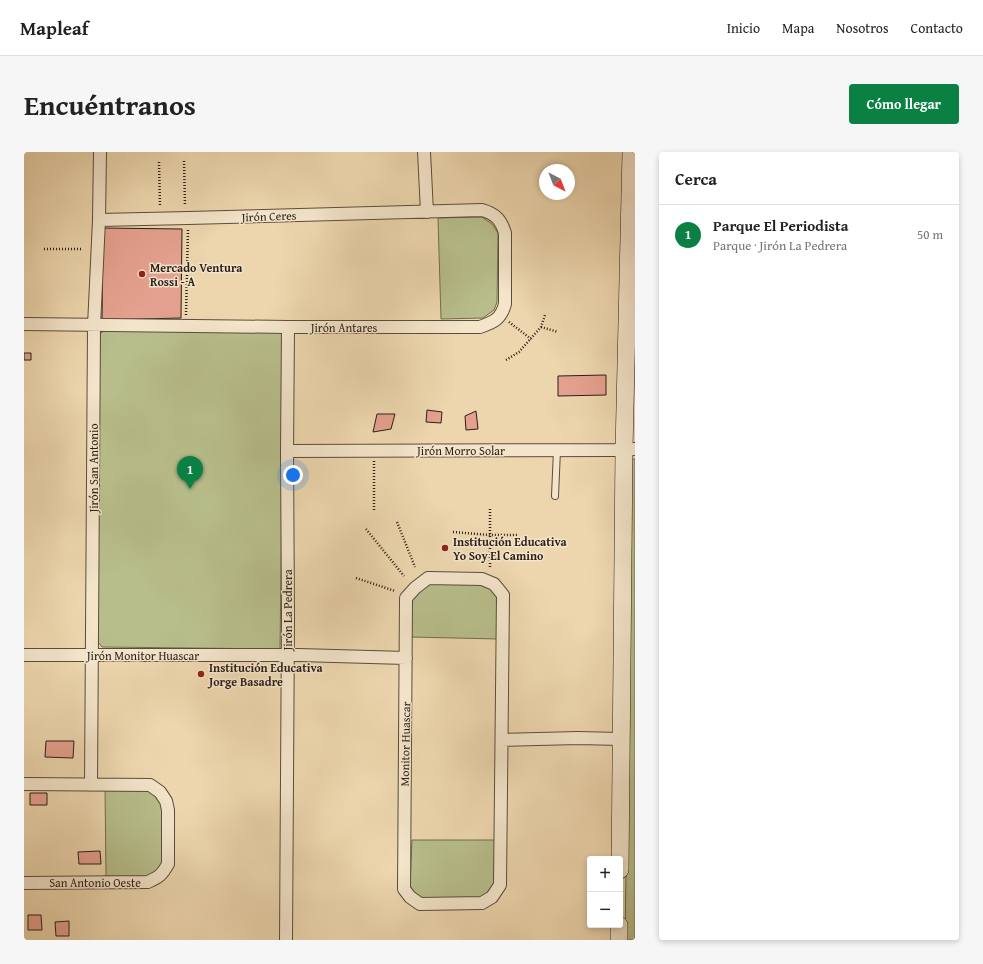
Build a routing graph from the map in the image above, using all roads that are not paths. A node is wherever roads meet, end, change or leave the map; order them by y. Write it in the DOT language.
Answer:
graph roads {
  1 [pos="100,152"];
  2 [pos="424,152"];
  3 [pos="631,152"];
  4 [pos="433,212"];
  5 [pos="99,220"];
  6 [pos="24,324"];
  7 [pos="94,326"];
  8 [pos="288,327"];
  9 [pos="630,449"];
  10 [pos="557,450"];
  11 [pos="287,451"];
  12 [pos="555,496"];
  13 [pos="24,655"];
  14 [pos="92,655"];
  15 [pos="287,655"];
  16 [pos="406,658"];
  17 [pos="621,739"];
  18 [pos="502,740"];
  19 [pos="24,784"];
  20 [pos="91,785"];
  21 [pos="620,856"];
  22 [pos="24,882"];
  23 [pos="619,928"];
  24 [pos="286,940"];
  25 [pos="619,940"];
  1 -- 5 [label="street, Jirón San Antonio"];
  2 -- 4 [label="street"];
  3 -- 9 [label="main road"];
  4 -- 5 [label="street, Jirón Ceres"];
  4 -- 8 [label="street, Jirón Antares"];
  5 -- 7 [label="street, Jirón San Antonio"];
  6 -- 7 [label="street, Jirón Antares"];
  7 -- 8 [label="street, Jirón Antares"];
  7 -- 14 [label="street, Jirón San Antonio"];
  8 -- 11 [label="street, Jirón La Pedrera"];
  9 -- 10 [label="street, Jirón Morro Solar"];
  9 -- 17 [label="main road"];
  10 -- 11 [label="street, Jirón Morro Solar"];
  10 -- 12 [label="lane"];
  11 -- 15 [label="street, Jirón La Pedrera"];
  13 -- 14 [label="street, Jirón Monitor Huascar"];
  14 -- 15 [label="street, Jirón Monitor Huascar"];
  14 -- 20 [label="street, Jirón San Antonio"];
  15 -- 16 [label="street, Jirón Monitor Huascar"];
  15 -- 24 [label="street, Jirón La Pedrera"];
  16 -- 18 [label="street, Monitor Huascar"];
  16 -- 18 [label="street, Monitor Huascar"];
  17 -- 18 [label="street"];
  17 -- 21 [label="main road"];
  19 -- 20 [label="street"];
  20 -- 22 [label="street, San Antonio Oeste"];
  23 -- 25 [label="main road"];
}
